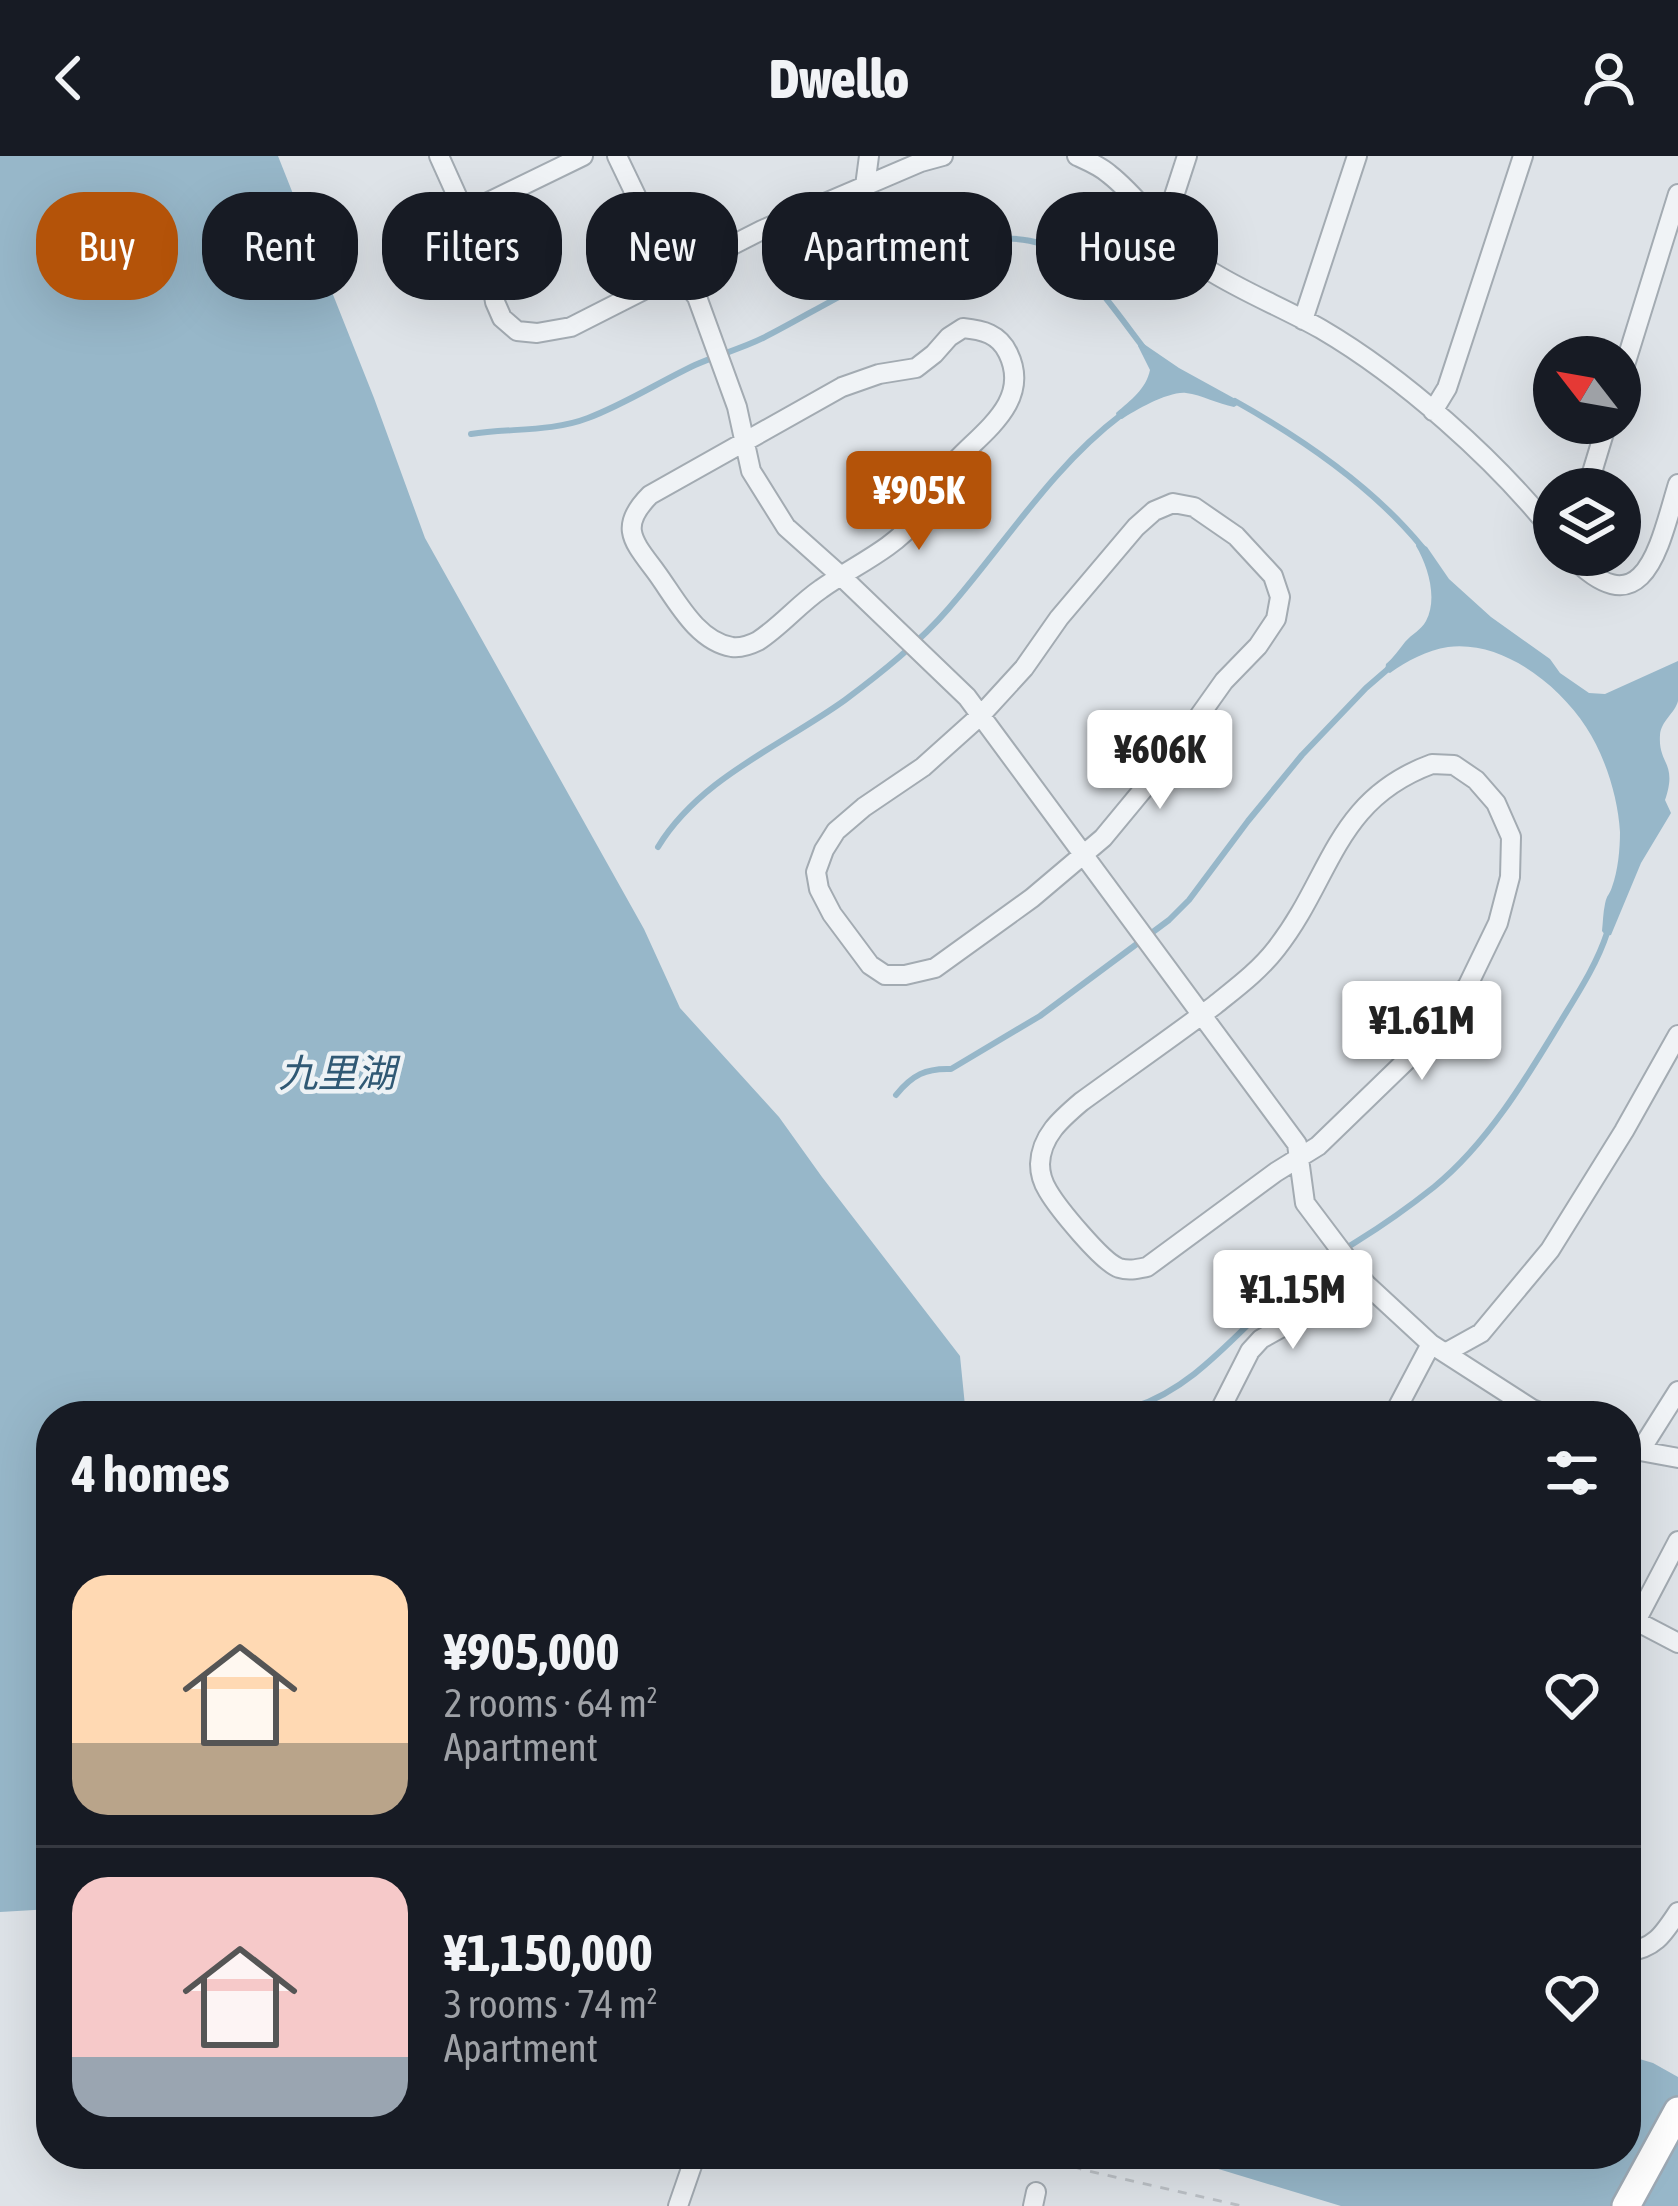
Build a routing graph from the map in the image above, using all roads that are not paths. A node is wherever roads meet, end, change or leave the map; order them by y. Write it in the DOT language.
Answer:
graph roads {
  1 [pos="439,156"];
  2 [pos="584,156"];
  3 [pos="617,156"];
  4 [pos="869,156"];
  5 [pos="943,156"];
  6 [pos="1077,156"];
  7 [pos="1187,156"];
  8 [pos="1357,156"];
  9 [pos="1523,156"];
  10 [pos="866,186"];
  11 [pos="456,192"];
  12 [pos="509,192"];
  13 [pos="634,192"];
  14 [pos="1130,192"];
  15 [pos="1175,192"];
  16 [pos="1678,194"];
  17 [pos="738,242"];
  18 [pos="1218,275"];
  19 [pos="495,300"];
  20 [pos="625,300"];
  21 [pos="698,300"];
  22 [pos="1303,320"];
  23 [pos="1634,336"];
  24 [pos="1433,411"];
  25 [pos="745,443"];
  26 [pos="1678,484"];
  27 [pos="1533,507"];
  28 [pos="1597,576"];
  29 [pos="842,577"];
  30 [pos="981,716"];
  31 [pos="1083,854"];
  32 [pos="1201,1015"];
  33 [pos="1678,1035"];
  34 [pos="1299,1158"];
  35 [pos="1366,1283"];
  36 [pos="1438,1349"];
  37 [pos="1678,1391"];
  38 [pos="1225,1401"];
  39 [pos="1403,1401"];
  40 [pos="1519,1401"];
  41 [pos="1641,1438"];
  42 [pos="1641,1450"];
  43 [pos="1678,1458"];
  44 [pos="1678,1540"];
  45 [pos="1641,1611"];
  46 [pos="1641,1624"];
  47 [pos="1678,1643"];
  48 [pos="1678,1912"];
  49 [pos="1641,1950"];
  50 [pos="1678,2111"];
  51 [pos="691,2169"];
  52 [pos="678,2206"];
  53 [pos="1626,2206"];
  1 -- 11 [label="street"];
  2 -- 12 [label="street"];
  3 -- 13 [label="street"];
  4 -- 10 [label="street"];
  5 -- 10 [label="street"];
  6 -- 14 [label="street"];
  7 -- 15 [label="street"];
  8 -- 22 [label="street"];
  9 -- 24 [label="street"];
  10 -- 17 [label="street"];
  16 -- 23 [label="street"];
  18 -- 22 [label="street"];
  19 -- 20 [label="street"];
  21 -- 25 [label="street"];
  22 -- 24 [label="street"];
  24 -- 27 [label="street"];
  25 -- 29 [label="street"];
  25 -- 29 [label="street"];
  25 -- 29 [label="street"];
  26 -- 28 [label="street"];
  29 -- 30 [label="street"];
  30 -- 31 [label="street"];
  30 -- 31 [label="street"];
  30 -- 31 [label="street"];
  31 -- 32 [label="street"];
  32 -- 34 [label="street"];
  32 -- 34 [label="street"];
  32 -- 34 [label="street"];
  33 -- 36 [label="street"];
  34 -- 35 [label="street"];
  35 -- 36 [label="street"];
  35 -- 38 [label="street"];
  36 -- 39 [label="street"];
  36 -- 40 [label="street"];
  37 -- 41 [label="street"];
  42 -- 43 [label="street"];
  44 -- 45 [label="street"];
  46 -- 47 [label="street"];
  48 -- 49 [label="street"];
  50 -- 53 [label="main road"];
  51 -- 52 [label="street"];
}
